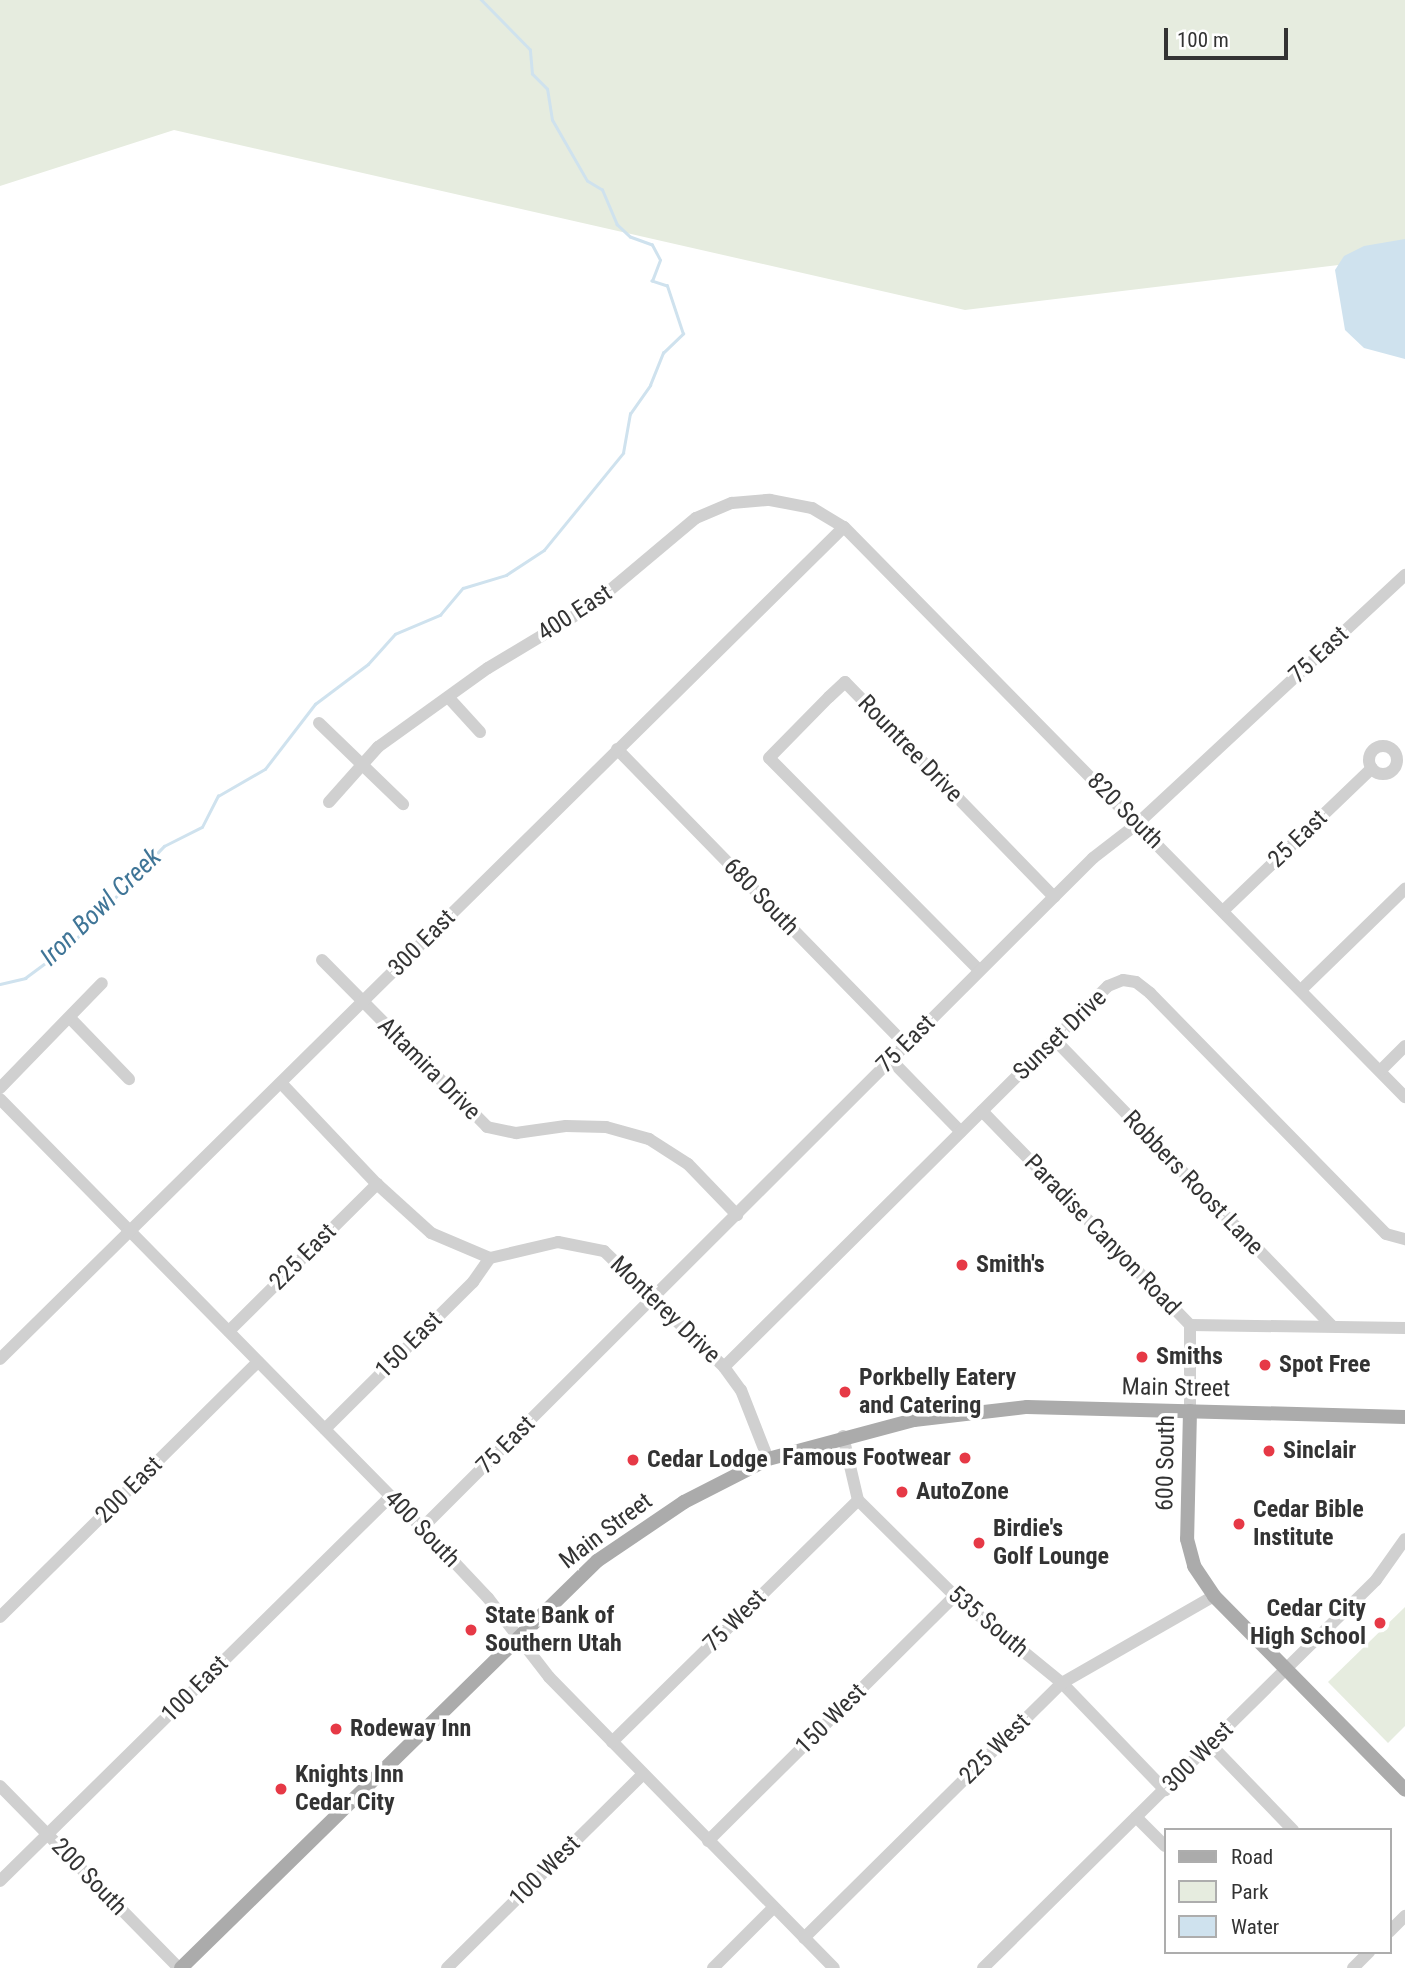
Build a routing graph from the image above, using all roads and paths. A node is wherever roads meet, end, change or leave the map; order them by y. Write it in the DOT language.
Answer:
graph roads {
  1 [pos="844,527"];
  2 [pos="1405,575"];
  3 [pos="449,698"];
  4 [pos="319,723"];
  5 [pos="480,732"];
  6 [pos="617,750"];
  7 [pos="361,765"];
  8 [pos="1371,768"];
  9 [pos="330,802"];
  10 [pos="403,804"];
  11 [pos="1137,824"];
  12 [pos="1405,889"];
  13 [pos="1054,897"];
  14 [pos="1224,909"];
  15 [pos="322,960"];
  16 [pos="979,970"];
  17 [pos="102,983"];
  18 [pos="1302,989"];
  19 [pos="363,1002"];
  20 [pos="70,1018"];
  21 [pos="1055,1040"];
  22 [pos="905,1044"];
  23 [pos="1405,1046"];
  24 [pos="891,1060"];
  25 [pos="1381,1070"];
  26 [pos="129,1079"];
  27 [pos="281,1083"];
  28 [pos="0,1088"];
  29 [pos="1405,1097"];
  30 [pos="0,1099"];
  31 [pos="982,1111"];
  32 [pos="961,1132"];
  33 [pos="376,1184"];
  34 [pos="737,1214"];
  35 [pos="130,1231"];
  36 [pos="1405,1239"];
  37 [pos="490,1258"];
  38 [pos="654,1297"];
  39 [pos="1190,1325"];
  40 [pos="1332,1326"];
  41 [pos="1405,1328"];
  42 [pos="229,1331"];
  43 [pos="0,1359"];
  44 [pos="258,1362"];
  45 [pos="724,1367"];
  46 [pos="1190,1411"];
  47 [pos="1405,1418"];
  48 [pos="325,1429"];
  49 [pos="843,1436"];
  50 [pos="768,1459"];
  51 [pos="390,1497"];
  52 [pos="858,1500"];
  53 [pos="422,1528"];
  54 [pos="1405,1539"];
  55 [pos="955,1596"];
  56 [pos="1214,1596"];
  57 [pos="0,1617"];
  58 [pos="517,1636"];
  59 [pos="1287,1669"];
  60 [pos="1062,1683"];
  61 [pos="612,1742"];
  62 [pos="1210,1744"];
  63 [pos="643,1774"];
  64 [pos="0,1786"];
  65 [pos="1165,1790"];
  66 [pos="1405,1790"];
  67 [pos="1136,1817"];
  68 [pos="1291,1828"];
  69 [pos="48,1835"];
  70 [pos="708,1841"];
  71 [pos="1164,1845"];
  72 [pos="0,1881"];
  73 [pos="773,1908"];
  74 [pos="1405,1916"];
  75 [pos="1391,1930"];
  76 [pos="804,1938"];
  77 [pos="1367,1954"];
  78 [pos="180,1968"];
  79 [pos="447,1968"];
  80 [pos="713,1968"];
  81 [pos="834,1968"];
  82 [pos="983,1968"];
  83 [pos="1353,1968"];
  1 -- 3 [label="street, 400 East"];
  1 -- 6 [label="street, 300 East"];
  1 -- 11 [label="street, 820 South"];
  2 -- 11 [label="street, 75 East"];
  3 -- 5 [label="street"];
  3 -- 7 [label="street, 400 East"];
  4 -- 7 [label="street"];
  6 -- 19 [label="street, 300 East"];
  6 -- 22 [label="street, 680 South"];
  7 -- 9 [label="street, 400 East"];
  7 -- 10 [label="street"];
  8 -- 14 [label="street, 25 East"];
  11 -- 13 [label="street, 75 East"];
  11 -- 14 [label="street, 820 South"];
  12 -- 18 [label="street"];
  13 -- 16 [label="street, 75 East"];
  13 -- 16 [label="street, Rountree Drive"];
  14 -- 18 [label="street, 820 South"];
  15 -- 19 [label="street, Altamira Drive"];
  16 -- 22 [label="street, 75 East"];
  17 -- 20 [label="street"];
  18 -- 25 [label="street, 820 South"];
  19 -- 27 [label="street, 300 East"];
  19 -- 34 [label="street, Altamira Drive"];
  20 -- 26 [label="street"];
  20 -- 28 [label="street"];
  21 -- 31 [label="street, Sunset Drive"];
  21 -- 36 [label="street, Sunset Drive"];
  21 -- 40 [label="street, Robbers Roost Lane"];
  22 -- 24 [label="street, 75 East"];
  23 -- 25 [label="street"];
  24 -- 32 [label="street"];
  24 -- 34 [label="street, 75 East"];
  25 -- 29 [label="street, 820 South"];
  27 -- 33 [label="street"];
  27 -- 35 [label="street, 300 East"];
  30 -- 35 [label="street, 400 South"];
  31 -- 32 [label="street, Sunset Drive"];
  31 -- 39 [label="street, Paradise Canyon Road"];
  32 -- 45 [label="street, Sunset Drive"];
  33 -- 37 [label="street"];
  33 -- 42 [label="street, 225 East"];
  34 -- 38 [label="street, 75 East"];
  35 -- 42 [label="street, 400 South"];
  35 -- 43 [label="street, 300 East"];
  37 -- 38 [label="street, Monterey Drive"];
  37 -- 48 [label="street, 150 East"];
  38 -- 45 [label="street, Monterey Drive"];
  38 -- 53 [label="street, 75 East"];
  39 -- 40 [label="street, Paradise Canyon Road"];
  39 -- 46 [label="street, 600 South"];
  40 -- 41 [label="street, Paradise Canyon Road"];
  42 -- 44 [label="street, 400 South"];
  44 -- 48 [label="street, 400 South"];
  44 -- 57 [label="street, 200 East"];
  45 -- 50 [label="street, Monterey Drive"];
  46 -- 47 [label="main road, Main Street"];
  46 -- 49 [label="main road, Main Street"];
  46 -- 56 [label="main road, 600 South"];
  48 -- 51 [label="street, 400 South"];
  49 -- 50 [label="main road, Main Street"];
  49 -- 52 [label="street"];
  50 -- 58 [label="main road, Main Street"];
  51 -- 53 [label="street, 400 South"];
  51 -- 69 [label="street, 100 East"];
  52 -- 55 [label="street, 535 South"];
  52 -- 61 [label="street, 75 West"];
  53 -- 58 [label="street, 400 South"];
  54 -- 59 [label="street, 300 West"];
  55 -- 60 [label="street, 535 South"];
  55 -- 70 [label="street, 150 West"];
  56 -- 59 [label="main road, 600 South"];
  56 -- 60 [label="street, 225 West"];
  58 -- 61 [label="street, 400 South"];
  58 -- 78 [label="main road, Main Street"];
  59 -- 62 [label="street, 300 West"];
  59 -- 66 [label="main road"];
  60 -- 65 [label="street, 535 South"];
  60 -- 76 [label="street, 225 West"];
  61 -- 63 [label="street, 400 South"];
  62 -- 65 [label="street, 300 West"];
  62 -- 68 [label="street"];
  63 -- 70 [label="street, 400 South"];
  63 -- 79 [label="street, 100 West"];
  64 -- 69 [label="street, 200 South"];
  65 -- 67 [label="street, 300 West"];
  67 -- 71 [label="street"];
  67 -- 82 [label="street, 300 West"];
  69 -- 72 [label="street, 100 East"];
  69 -- 78 [label="street, 200 South"];
  70 -- 73 [label="street, 400 South"];
  73 -- 76 [label="street, 400 South"];
  73 -- 80 [label="street"];
  74 -- 75 [label="street"];
  76 -- 81 [label="street, 400 South"];
  77 -- 83 [label="street"];
}
